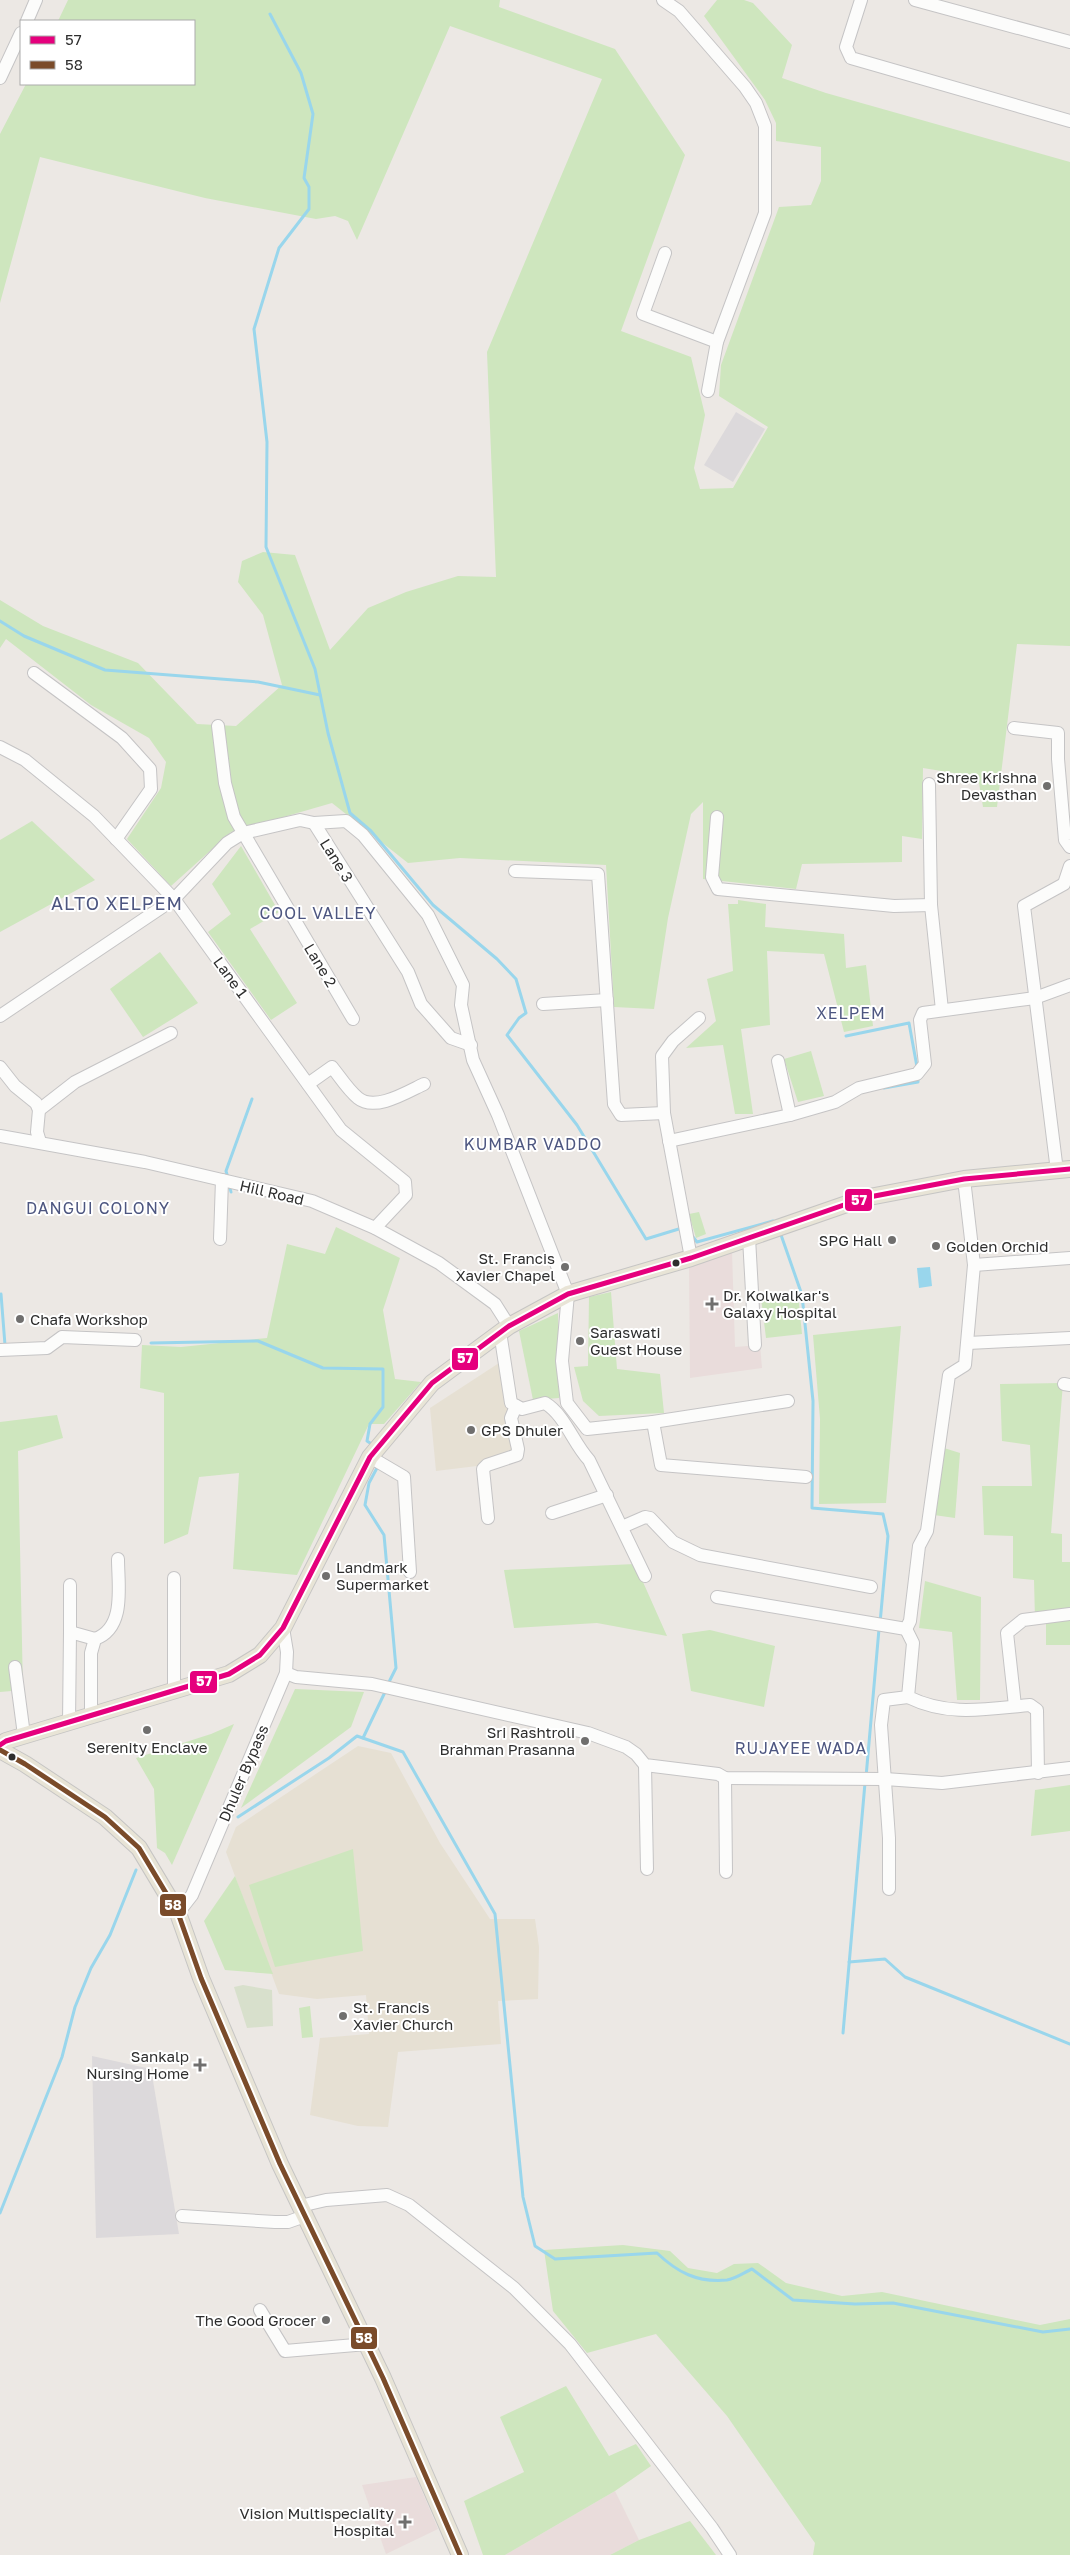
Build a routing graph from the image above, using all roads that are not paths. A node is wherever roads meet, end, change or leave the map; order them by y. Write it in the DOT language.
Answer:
graph roads {
  1 [pos="36,0"];
  2 [pos="663,0"];
  3 [pos="861,0"];
  4 [pos="915,0"];
  5 [pos="955,6"];
  6 [pos="26,20"];
  7 [pos="20,34"];
  8 [pos="1070,42"];
  9 [pos="5,55"];
  10 [pos="0,78"];
  11 [pos="1070,121"];
  12 [pos="665,253"];
  13 [pos="717,342"];
  14 [pos="708,390"];
  15 [pos="34,673"];
  16 [pos="218,726"];
  17 [pos="1014,728"];
  18 [pos="0,747"];
  19 [pos="1064,758"];
  20 [pos="929,784"];
  21 [pos="717,816"];
  22 [pos="314,823"];
  23 [pos="243,833"];
  24 [pos="116,839"];
  25 [pos="1070,847"];
  26 [pos="1070,866"];
  27 [pos="515,871"];
  28 [pos="174,899"];
  29 [pos="931,905"];
  30 [pos="1070,985"];
  31 [pos="1035,998"];
  32 [pos="607,1000"];
  33 [pos="543,1004"];
  34 [pos="942,1010"];
  35 [pos="0,1016"];
  36 [pos="699,1018"];
  37 [pos="353,1019"];
  38 [pos="171,1033"];
  39 [pos="471,1045"];
  40 [pos="778,1061"];
  41 [pos="0,1067"];
  42 [pos="308,1084"];
  43 [pos="424,1084"];
  44 [pos="39,1110"];
  45 [pos="664,1113"];
  46 [pos="790,1115"];
  47 [pos="0,1136"];
  48 [pos="669,1141"];
  49 [pos="40,1142"];
  50 [pos="1064,1170"];
  51 [pos="964,1179"];
  52 [pos="222,1180"];
  53 [pos="375,1228"];
  54 [pos="749,1238"];
  55 [pos="220,1239"];
  56 [pos="691,1258"];
  57 [pos="1070,1258"];
  58 [pos="974,1265"];
  59 [pos="568,1294"];
  60 [pos="504,1329"];
  61 [pos="1070,1338"];
  62 [pos="136,1340"];
  63 [pos="968,1343"];
  64 [pos="755,1345"];
  65 [pos="0,1350"];
  66 [pos="788,1402"];
  67 [pos="516,1406"];
  68 [pos="654,1422"];
  69 [pos="370,1457"];
  70 [pos="806,1477"];
  71 [pos="607,1495"];
  72 [pos="552,1513"];
  73 [pos="488,1518"];
  74 [pos="622,1527"];
  75 [pos="118,1559"];
  76 [pos="410,1572"];
  77 [pos="645,1576"];
  78 [pos="174,1578"];
  79 [pos="70,1585"];
  80 [pos="871,1587"];
  81 [pos="717,1597"];
  82 [pos="1070,1614"];
  83 [pos="283,1628"];
  84 [pos="906,1629"];
  85 [pos="70,1632"];
  86 [pos="95,1640"];
  87 [pos="15,1667"];
  88 [pos="286,1673"];
  89 [pos="174,1690"];
  90 [pos="908,1697"];
  91 [pos="1015,1706"];
  92 [pos="91,1716"];
  93 [pos="69,1723"];
  94 [pos="24,1735"];
  95 [pos="0,1745"];
  96 [pos="0,1750"];
  97 [pos="645,1766"];
  98 [pos="1070,1768"];
  99 [pos="1038,1773"];
  100 [pos="725,1778"];
  101 [pos="885,1778"];
  102 [pos="647,1869"];
  103 [pos="726,1872"];
  104 [pos="889,1889"];
  105 [pos="178,1913"];
  106 [pos="302,2211"];
  107 [pos="182,2216"];
  108 [pos="260,2310"];
  109 [pos="367,2344"];
  110 [pos="460,2555"];
  111 [pos="730,2555"];
  1 -- 6 [label="street"];
  2 -- 13 [label="street"];
  3 -- 11 [label="street"];
  4 -- 5 [label="street"];
  5 -- 8 [label="street"];
  7 -- 9 [label="street"];
  9 -- 10 [label="street"];
  12 -- 13 [label="street"];
  13 -- 14 [label="street"];
  15 -- 24 [label="street"];
  16 -- 23 [label="street, Lane 2"];
  17 -- 19 [label="street"];
  18 -- 24 [label="street, Lane 1"];
  19 -- 25 [label="street"];
  20 -- 29 [label="street"];
  21 -- 29 [label="street"];
  22 -- 23 [label="street"];
  22 -- 39 [label="street, Lane 3"];
  22 -- 39 [label="street"];
  23 -- 28 [label="street"];
  23 -- 37 [label="street, Lane 2"];
  24 -- 28 [label="street, Lane 1"];
  26 -- 31 [label="street"];
  27 -- 32 [label="street"];
  28 -- 35 [label="street"];
  28 -- 42 [label="street, Lane 1"];
  29 -- 34 [label="street"];
  30 -- 31 [label="street"];
  31 -- 34 [label="street"];
  31 -- 50 [label="street"];
  32 -- 33 [label="street"];
  32 -- 45 [label="street"];
  34 -- 46 [label="street"];
  36 -- 45 [label="street"];
  38 -- 44 [label="street"];
  39 -- 59 [label="street"];
  40 -- 46 [label="street"];
  41 -- 44 [label="street"];
  42 -- 43 [label="street"];
  42 -- 53 [label="street, Lane 1"];
  44 -- 49 [label="street"];
  45 -- 48 [label="street"];
  46 -- 48 [label="street"];
  47 -- 49 [label="street, Hill Road"];
  48 -- 56 [label="street"];
  49 -- 52 [label="street, Hill Road"];
  50 -- 51 [label="main road"];
  51 -- 54 [label="main road"];
  51 -- 58 [label="street"];
  52 -- 53 [label="street, Hill Road"];
  52 -- 55 [label="street"];
  53 -- 60 [label="street, Hill Road"];
  54 -- 56 [label="main road"];
  54 -- 64 [label="street"];
  56 -- 59 [label="main road"];
  57 -- 58 [label="street"];
  58 -- 63 [label="street"];
  59 -- 60 [label="main road"];
  59 -- 68 [label="street"];
  60 -- 67 [label="street"];
  60 -- 69 [label="main road"];
  61 -- 63 [label="street"];
  62 -- 65 [label="street"];
  63 -- 84 [label="street"];
  66 -- 68 [label="street"];
  67 -- 71 [label="street"];
  67 -- 73 [label="street"];
  68 -- 70 [label="street"];
  69 -- 76 [label="street"];
  69 -- 83 [label="main road"];
  71 -- 72 [label="street"];
  71 -- 74 [label="street"];
  74 -- 77 [label="street"];
  74 -- 80 [label="street"];
  75 -- 86 [label="street"];
  78 -- 89 [label="street"];
  79 -- 85 [label="street"];
  81 -- 84 [label="street"];
  82 -- 91 [label="street"];
  83 -- 88 [label="street, Dhuler Bypass"];
  83 -- 89 [label="main road"];
  84 -- 90 [label="street"];
  85 -- 86 [label="street"];
  85 -- 93 [label="street"];
  86 -- 92 [label="street"];
  87 -- 94 [label="street"];
  88 -- 97 [label="street"];
  88 -- 105 [label="street, Dhuler Bypass"];
  89 -- 92 [label="main road"];
  90 -- 91 [label="street"];
  90 -- 101 [label="street"];
  91 -- 99 [label="street"];
  92 -- 93 [label="main road"];
  93 -- 94 [label="main road"];
  94 -- 95 [label="main road"];
  96 -- 105 [label="main road"];
  97 -- 100 [label="street"];
  97 -- 102 [label="street"];
  98 -- 99 [label="street"];
  99 -- 101 [label="street"];
  100 -- 101 [label="street"];
  100 -- 103 [label="street"];
  101 -- 104 [label="street"];
  105 -- 106 [label="main road"];
  106 -- 107 [label="street"];
  106 -- 109 [label="main road"];
  106 -- 111 [label="street"];
  108 -- 109 [label="street"];
  109 -- 110 [label="main road"];
}
